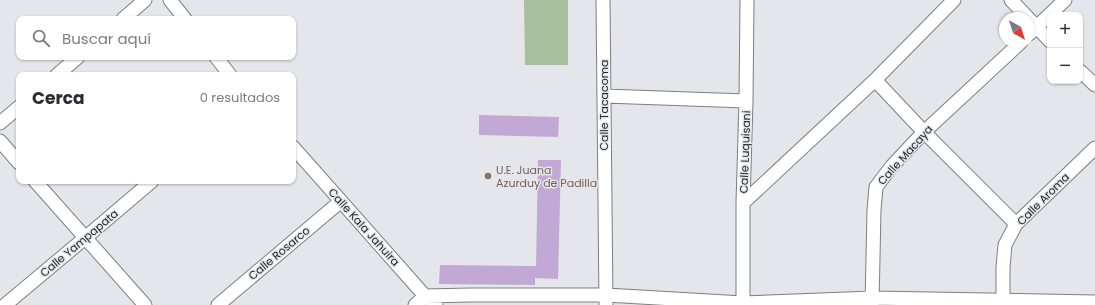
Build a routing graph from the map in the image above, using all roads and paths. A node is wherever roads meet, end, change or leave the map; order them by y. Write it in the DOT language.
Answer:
graph roads {
  1 [pos="145,0"];
  2 [pos="170,0"];
  3 [pos="604,0"];
  4 [pos="747,0"];
  5 [pos="954,0"];
  6 [pos="1011,0"];
  7 [pos="1065,0"];
  8 [pos="1021,12"];
  9 [pos="126,16"];
  10 [pos="183,16"];
  11 [pos="1035,22"];
  12 [pos="1035,28"];
  13 [pos="1047,38"];
  14 [pos="1015,48"];
  15 [pos="74,60"];
  16 [pos="218,60"];
  17 [pos="60,72"];
  18 [pos="228,72"];
  19 [pos="1083,73"];
  20 [pos="875,80"];
  21 [pos="1095,86"];
  22 [pos="604,96"];
  23 [pos="746,102"];
  24 [pos="16,110"];
  25 [pos="0,123"];
  26 [pos="924,132"];
  27 [pos="0,141"];
  28 [pos="1095,148"];
  29 [pos="296,150"];
  30 [pos="16,159"];
  31 [pos="38,184"];
  32 [pos="149,184"];
  33 [pos="341,201"];
  34 [pos="743,203"];
  35 [pos="1016,224"];
  36 [pos="86,238"];
  37 [pos="425,296"];
  38 [pos="471,300"];
  39 [pos="606,300"];
  40 [pos="872,302"];
  41 [pos="1095,302"];
  42 [pos="1003,303"];
  43 [pos="743,304"];
  44 [pos="5,305"];
  45 [pos="144,305"];
  46 [pos="218,305"];
  47 [pos="414,305"];
  48 [pos="436,305"];
  1 -- 9 [label="street"];
  2 -- 10 [label="street"];
  3 -- 22 [label="street, Calle Tacacoma"];
  4 -- 23 [label="street, Calle Luquisani"];
  5 -- 20 [label="street"];
  6 -- 8 [label="street"];
  7 -- 11 [label="street"];
  12 -- 13 [label="street"];
  14 -- 26 [label="street, Calle Macaya"];
  15 -- 17 [label="street"];
  16 -- 18 [label="street"];
  19 -- 21 [label="street"];
  20 -- 26 [label="street"];
  20 -- 34 [label="street"];
  22 -- 23 [label="street"];
  22 -- 39 [label="street, Calle Tacacoma"];
  23 -- 34 [label="street, Calle Luquisani"];
  24 -- 25 [label="street"];
  26 -- 35 [label="street"];
  26 -- 40 [label="street, Calle Macaya"];
  27 -- 30 [label="street"];
  28 -- 35 [label="street, Calle Aroma"];
  29 -- 33 [label="street, Calle Kala Jahuira"];
  31 -- 36 [label="street"];
  32 -- 36 [label="street, Calle Yampapata"];
  33 -- 37 [label="street, Calle Kala Jahuira"];
  33 -- 46 [label="street, Calle Rosarco"];
  34 -- 43 [label="street, Calle Luquisani"];
  35 -- 42 [label="street, Calle Aroma"];
  36 -- 44 [label="street, Calle Yampapata"];
  36 -- 45 [label="street"];
  37 -- 38 [label="street"];
  37 -- 47 [label="street"];
  37 -- 48 [label="street, Calle Kala Jahuira"];
  38 -- 39 [label="street"];
  39 -- 43 [label="street"];
  40 -- 42 [label="street"];
  40 -- 43 [label="street"];
  41 -- 42 [label="street"];
}
